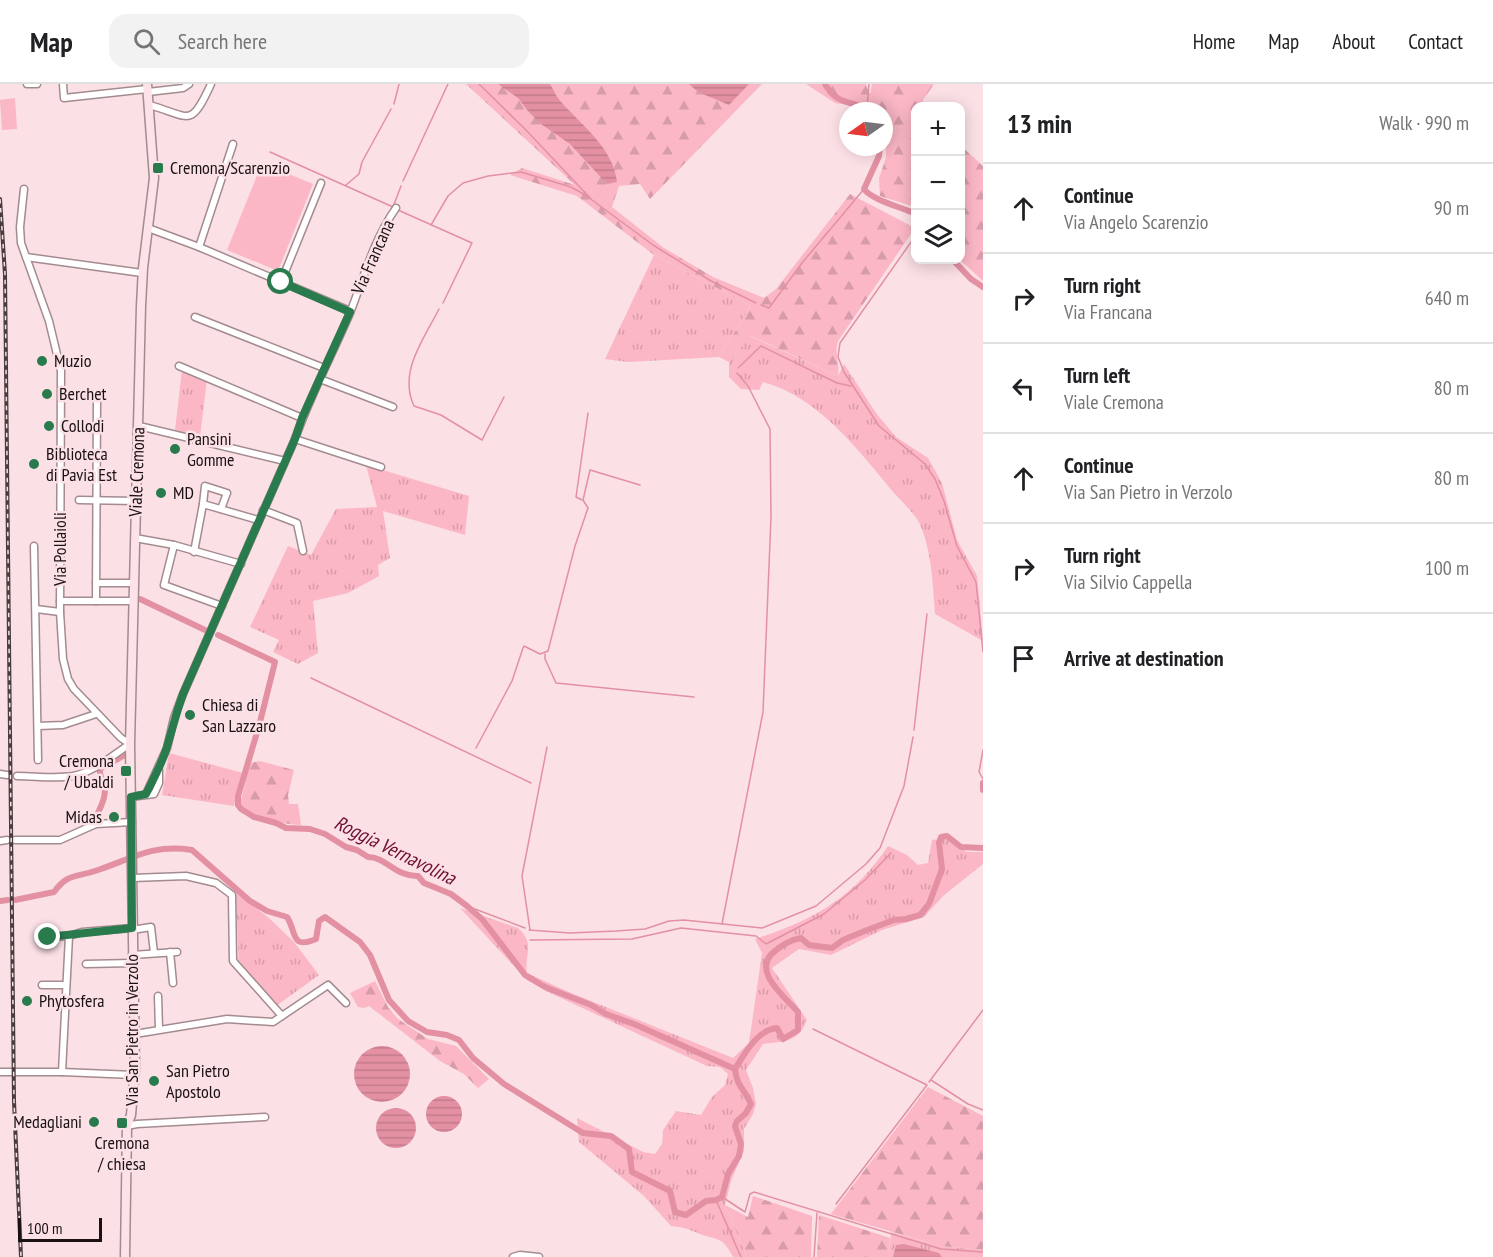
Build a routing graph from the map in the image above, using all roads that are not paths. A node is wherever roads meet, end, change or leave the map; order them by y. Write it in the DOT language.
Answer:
graph roads {
  1 [pos="27,84"];
  2 [pos="37,84"];
  3 [pos="63,84"];
  4 [pos="189,84"];
  5 [pos="211,84"];
  6 [pos="147,88"];
  7 [pos="149,105"];
  8 [pos="233,144"];
  9 [pos="321,183"];
  10 [pos="24,189"];
  11 [pos="396,208"];
  12 [pos="148,228"];
  13 [pos="200,247"];
  14 [pos="26,257"];
  15 [pos="142,273"];
  16 [pos="281,282"];
  17 [pos="350,312"];
  18 [pos="195,316"];
  19 [pos="179,366"];
  20 [pos="324,368"];
  21 [pos="320,379"];
  22 [pos="98,399"];
  23 [pos="393,407"];
  24 [pos="302,418"];
  25 [pos="139,426"];
  26 [pos="295,439"];
  27 [pos="285,461"];
  28 [pos="381,467"];
  29 [pos="80,500"];
  30 [pos="97,501"];
  31 [pos="136,501"];
  32 [pos="202,504"];
  33 [pos="221,509"];
  34 [pos="263,510"];
  35 [pos="258,520"];
  36 [pos="135,538"];
  37 [pos="174,545"];
  38 [pos="34,546"];
  39 [pos="303,551"];
  40 [pos="194,552"];
  41 [pos="241,564"];
  42 [pos="96,583"];
  43 [pos="133,583"];
  44 [pos="60,600"];
  45 [pos="96,601"];
  46 [pos="133,601"];
  47 [pos="222,606"];
  48 [pos="36,609"];
  49 [pos="60,612"];
  50 [pos="96,714"];
  51 [pos="38,726"];
  52 [pos="130,744"];
  53 [pos="38,760"];
  54 [pos="159,766"];
  55 [pos="17,776"];
  56 [pos="146,794"];
  57 [pos="131,797"];
  58 [pos="132,822"];
  59 [pos="7,840"];
  60 [pos="132,860"];
  61 [pos="132,878"];
  62 [pos="132,929"];
  63 [pos="69,936"];
  64 [pos="48,937"];
  65 [pos="154,953"];
  66 [pos="132,959"];
  67 [pos="86,964"];
  68 [pos="173,983"];
  69 [pos="42,985"];
  70 [pos="66,985"];
  71 [pos="158,996"];
  72 [pos="346,1003"];
  73 [pos="282,1016"];
  74 [pos="159,1029"];
  75 [pos="135,1034"];
  76 [pos="0,1072"];
  77 [pos="62,1072"];
  78 [pos="134,1075"];
  79 [pos="265,1117"];
  80 [pos="128,1126"];
  81 [pos="125,1257"];
  82 [pos="513,1257"];
  83 [pos="539,1257"];
  1 -- 2 [label="street"];
  3 -- 6 [label="street"];
  4 -- 6 [label="street"];
  5 -- 7 [label="street"];
  6 -- 7 [label="main road, Viale Cremona"];
  7 -- 12 [label="main road, Viale Cremona"];
  8 -- 13 [label="street"];
  9 -- 16 [label="street"];
  10 -- 14 [label="street, Via Pollaioli"];
  11 -- 17 [label="street, Via Francana"];
  12 -- 13 [label="street"];
  12 -- 15 [label="main road, Viale Cremona"];
  13 -- 16 [label="street"];
  14 -- 15 [label="street"];
  14 -- 44 [label="street, Via Pollaioli"];
  15 -- 25 [label="main road, Viale Cremona"];
  16 -- 17 [label="street"];
  17 -- 20 [label="street, Via Francana"];
  18 -- 20 [label="street"];
  19 -- 24 [label="street"];
  20 -- 21 [label="street, Via Francana"];
  21 -- 23 [label="street"];
  21 -- 24 [label="street, Via Francana"];
  22 -- 30 [label="street"];
  24 -- 26 [label="street, Via Francana"];
  25 -- 27 [label="street"];
  25 -- 31 [label="main road, Viale Cremona"];
  26 -- 27 [label="street, Via Francana"];
  26 -- 28 [label="street"];
  27 -- 34 [label="street, Via Francana"];
  29 -- 30 [label="street"];
  30 -- 31 [label="street"];
  30 -- 42 [label="street"];
  31 -- 36 [label="main road, Viale Cremona"];
  32 -- 33 [label="street"];
  32 -- 33 [label="street"];
  32 -- 40 [label="street"];
  33 -- 35 [label="street"];
  34 -- 35 [label="street, Via Francana"];
  34 -- 39 [label="street"];
  35 -- 41 [label="street, Via Francana"];
  36 -- 37 [label="street"];
  36 -- 43 [label="main road, Viale Cremona"];
  37 -- 40 [label="street"];
  37 -- 47 [label="street"];
  38 -- 48 [label="street"];
  40 -- 41 [label="street"];
  41 -- 47 [label="street, Via Francana"];
  42 -- 43 [label="street"];
  42 -- 45 [label="street"];
  43 -- 46 [label="main road, Viale Cremona"];
  44 -- 45 [label="street"];
  44 -- 49 [label="street, Via Pollaioli"];
  45 -- 46 [label="street"];
  46 -- 52 [label="main road, Viale Cremona"];
  47 -- 54 [label="street, Via Francana"];
  48 -- 49 [label="street"];
  48 -- 51 [label="street"];
  49 -- 50 [label="street, Via Pollaioli"];
  50 -- 51 [label="street"];
  50 -- 52 [label="street, Via Pollaioli"];
  51 -- 53 [label="street"];
  52 -- 55 [label="street"];
  52 -- 57 [label="main road, Viale Cremona"];
  54 -- 56 [label="street, Via Francana"];
  54 -- 56 [label="street, Via Francana"];
  56 -- 57 [label="street, Via Francana"];
  57 -- 58 [label="main road, Viale Cremona"];
  58 -- 59 [label="street"];
  58 -- 60 [label="main road, Viale Cremona"];
  60 -- 61 [label="main road, Via San Pietro in Verzolo"];
  61 -- 62 [label="main road, Via San Pietro in Verzolo"];
  61 -- 73 [label="street"];
  62 -- 63 [label="street"];
  62 -- 65 [label="street"];
  62 -- 66 [label="main road, Via San Pietro in Verzolo"];
  63 -- 64 [label="street"];
  63 -- 70 [label="street"];
  65 -- 66 [label="street"];
  65 -- 68 [label="street"];
  66 -- 67 [label="street"];
  66 -- 75 [label="main road, Via San Pietro in Verzolo"];
  69 -- 70 [label="street"];
  70 -- 77 [label="street"];
  71 -- 74 [label="street"];
  72 -- 73 [label="street"];
  73 -- 74 [label="street"];
  74 -- 75 [label="street"];
  75 -- 78 [label="main road, Via San Pietro in Verzolo"];
  76 -- 77 [label="street"];
  77 -- 78 [label="street"];
  78 -- 80 [label="main road, Via San Pietro in Verzolo"];
  79 -- 80 [label="street"];
  80 -- 81 [label="main road, Via San Pietro in Verzolo"];
  82 -- 83 [label="street"];
}
